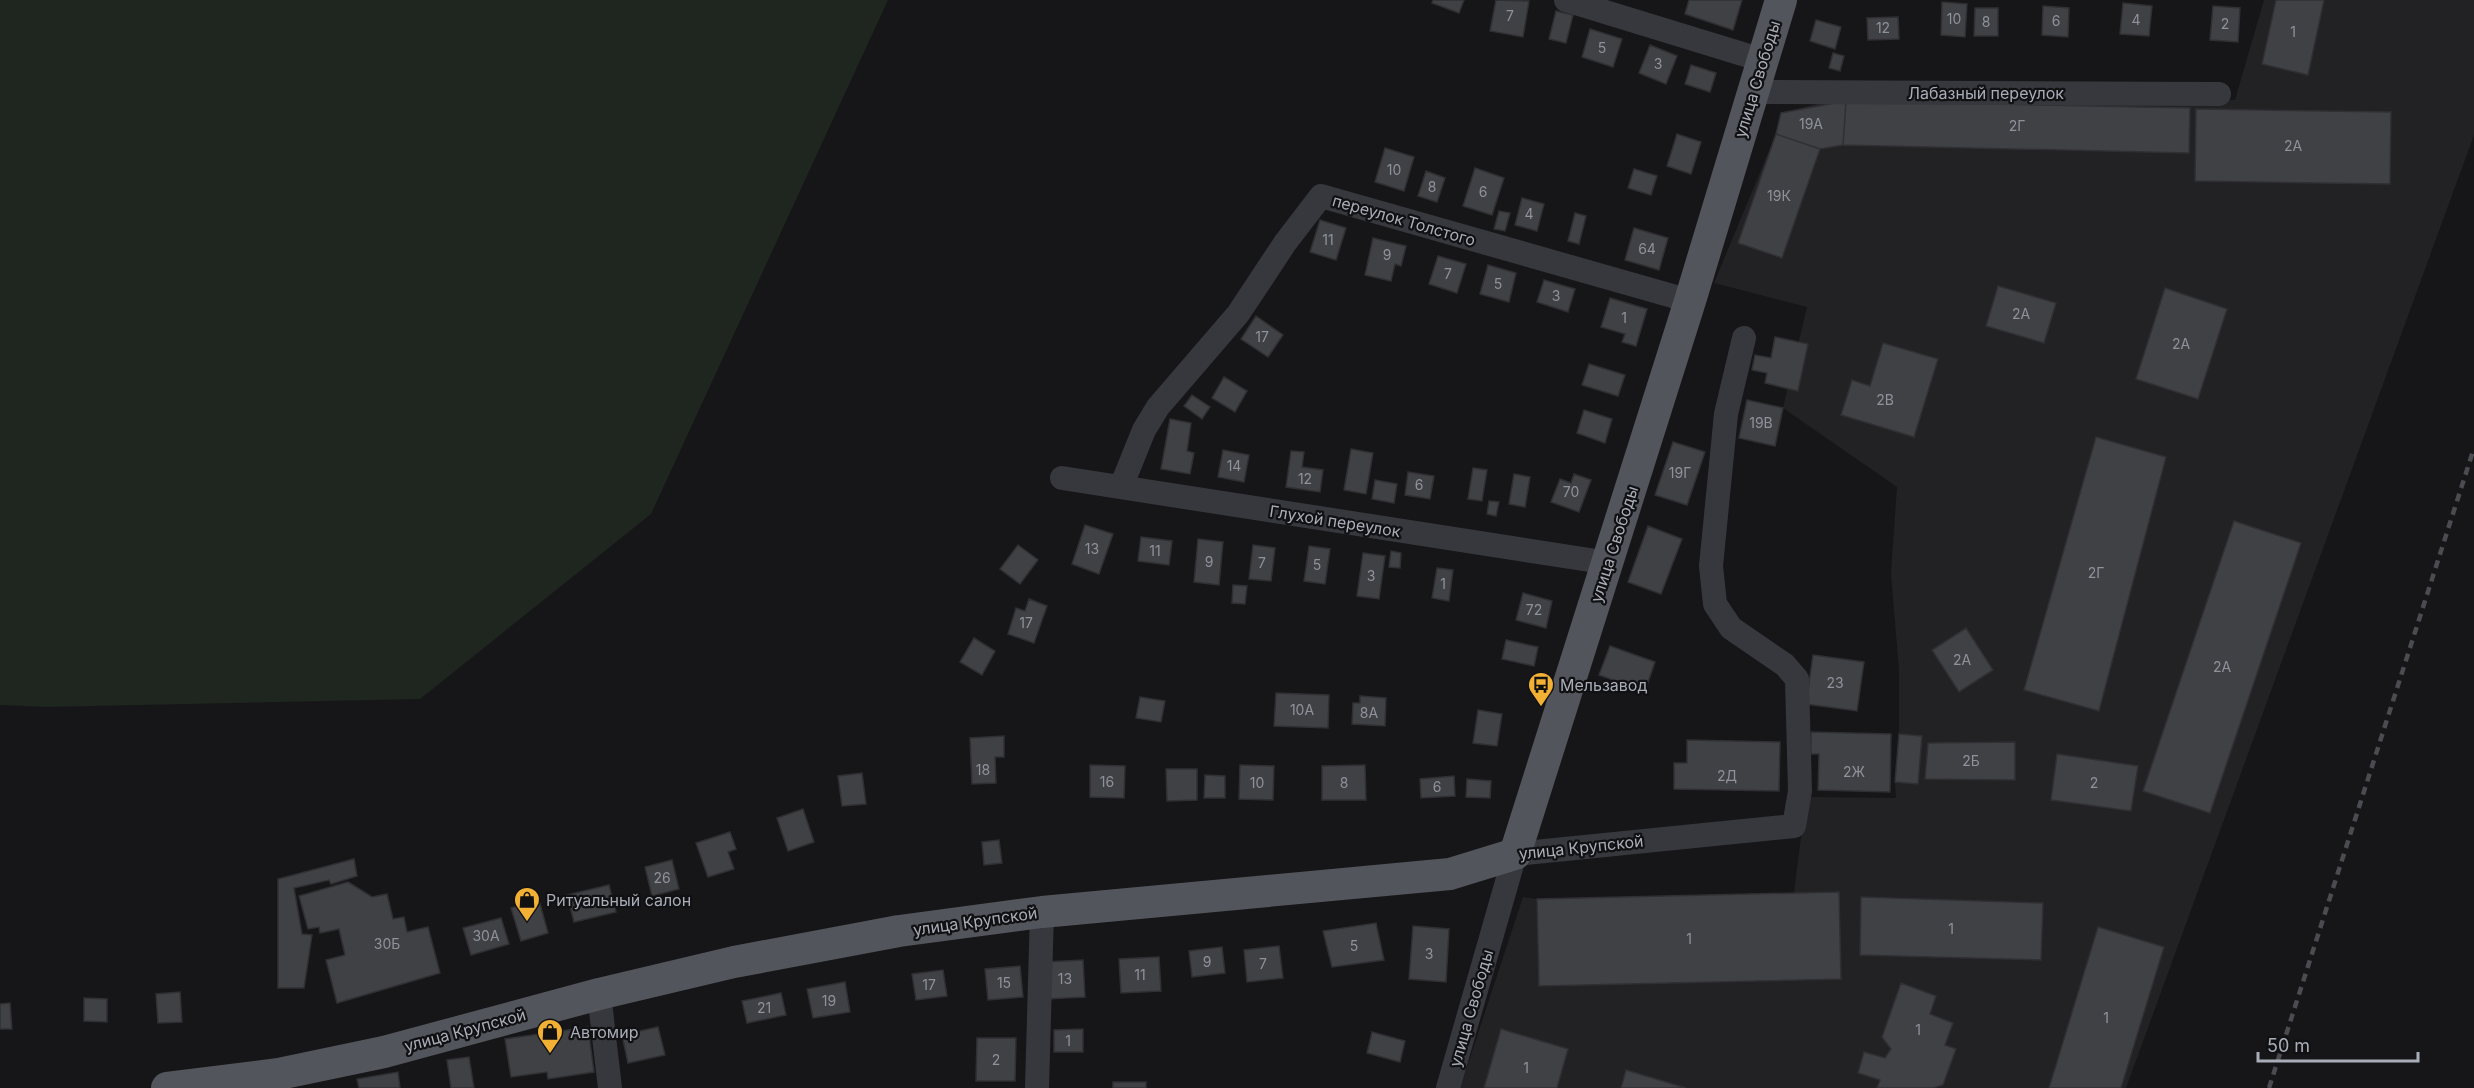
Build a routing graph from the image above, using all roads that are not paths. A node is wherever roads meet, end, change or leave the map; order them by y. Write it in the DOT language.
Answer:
graph roads {
  1 [pos="1566,0"];
  2 [pos="1781,0"];
  3 [pos="1762,60"];
  4 [pos="1753,92"];
  5 [pos="2219,94"];
  6 [pos="1690,301"];
  7 [pos="1744,338"];
  8 [pos="1062,478"];
  9 [pos="1121,487"];
  10 [pos="1609,563"];
  11 [pos="1515,854"];
  12 [pos="1042,912"];
  13 [pos="599,994"];
  14 [pos="241,1083"];
  15 [pos="167,1088"];
  16 [pos="610,1088"];
  17 [pos="1036,1088"];
  18 [pos="1448,1088"];
  1 -- 3 [label="street"];
  2 -- 3 [label="main road, улица Свободы"];
  3 -- 4 [label="main road, улица Свободы"];
  4 -- 5 [label="street, Лабазный переулок"];
  4 -- 6 [label="main road, улица Свободы"];
  6 -- 9 [label="street, переулок Толстого"];
  6 -- 10 [label="main road, улица Свободы"];
  7 -- 11 [label="street, улица Крупской"];
  8 -- 9 [label="street, Глухой переулок"];
  9 -- 10 [label="street, Глухой переулок"];
  10 -- 11 [label="main road, улица Свободы"];
  11 -- 12 [label="main road, улица Крупской"];
  11 -- 18 [label="street, улица Свободы"];
  12 -- 13 [label="main road, улица Крупской"];
  12 -- 17 [label="street"];
  13 -- 14 [label="main road, улица Крупской"];
  13 -- 16 [label="street"];
  14 -- 15 [label="main road, улица Крупской"];
}
